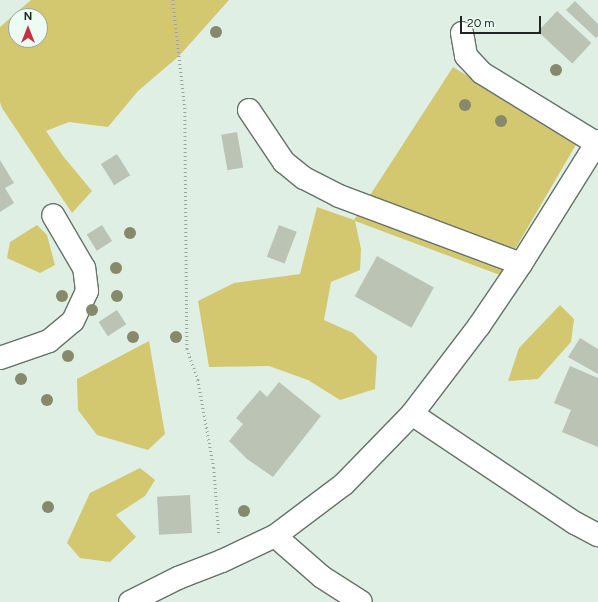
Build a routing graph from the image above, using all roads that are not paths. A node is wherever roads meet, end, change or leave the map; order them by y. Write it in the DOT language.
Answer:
graph roads {
  1 [pos="462,33"];
  2 [pos="249,110"];
  3 [pos="597,142"];
  4 [pos="53,215"];
  5 [pos="522,264"];
  6 [pos="0,358"];
  7 [pos="412,414"];
  8 [pos="598,535"];
  9 [pos="275,536"];
  10 [pos="130,602"];
  11 [pos="361,602"];
  1 -- 3 [label="street"];
  2 -- 5 [label="street"];
  3 -- 5 [label="street"];
  4 -- 6 [label="street"];
  5 -- 7 [label="street"];
  7 -- 8 [label="street"];
  7 -- 9 [label="street"];
  9 -- 10 [label="street"];
  9 -- 11 [label="street"];
}
